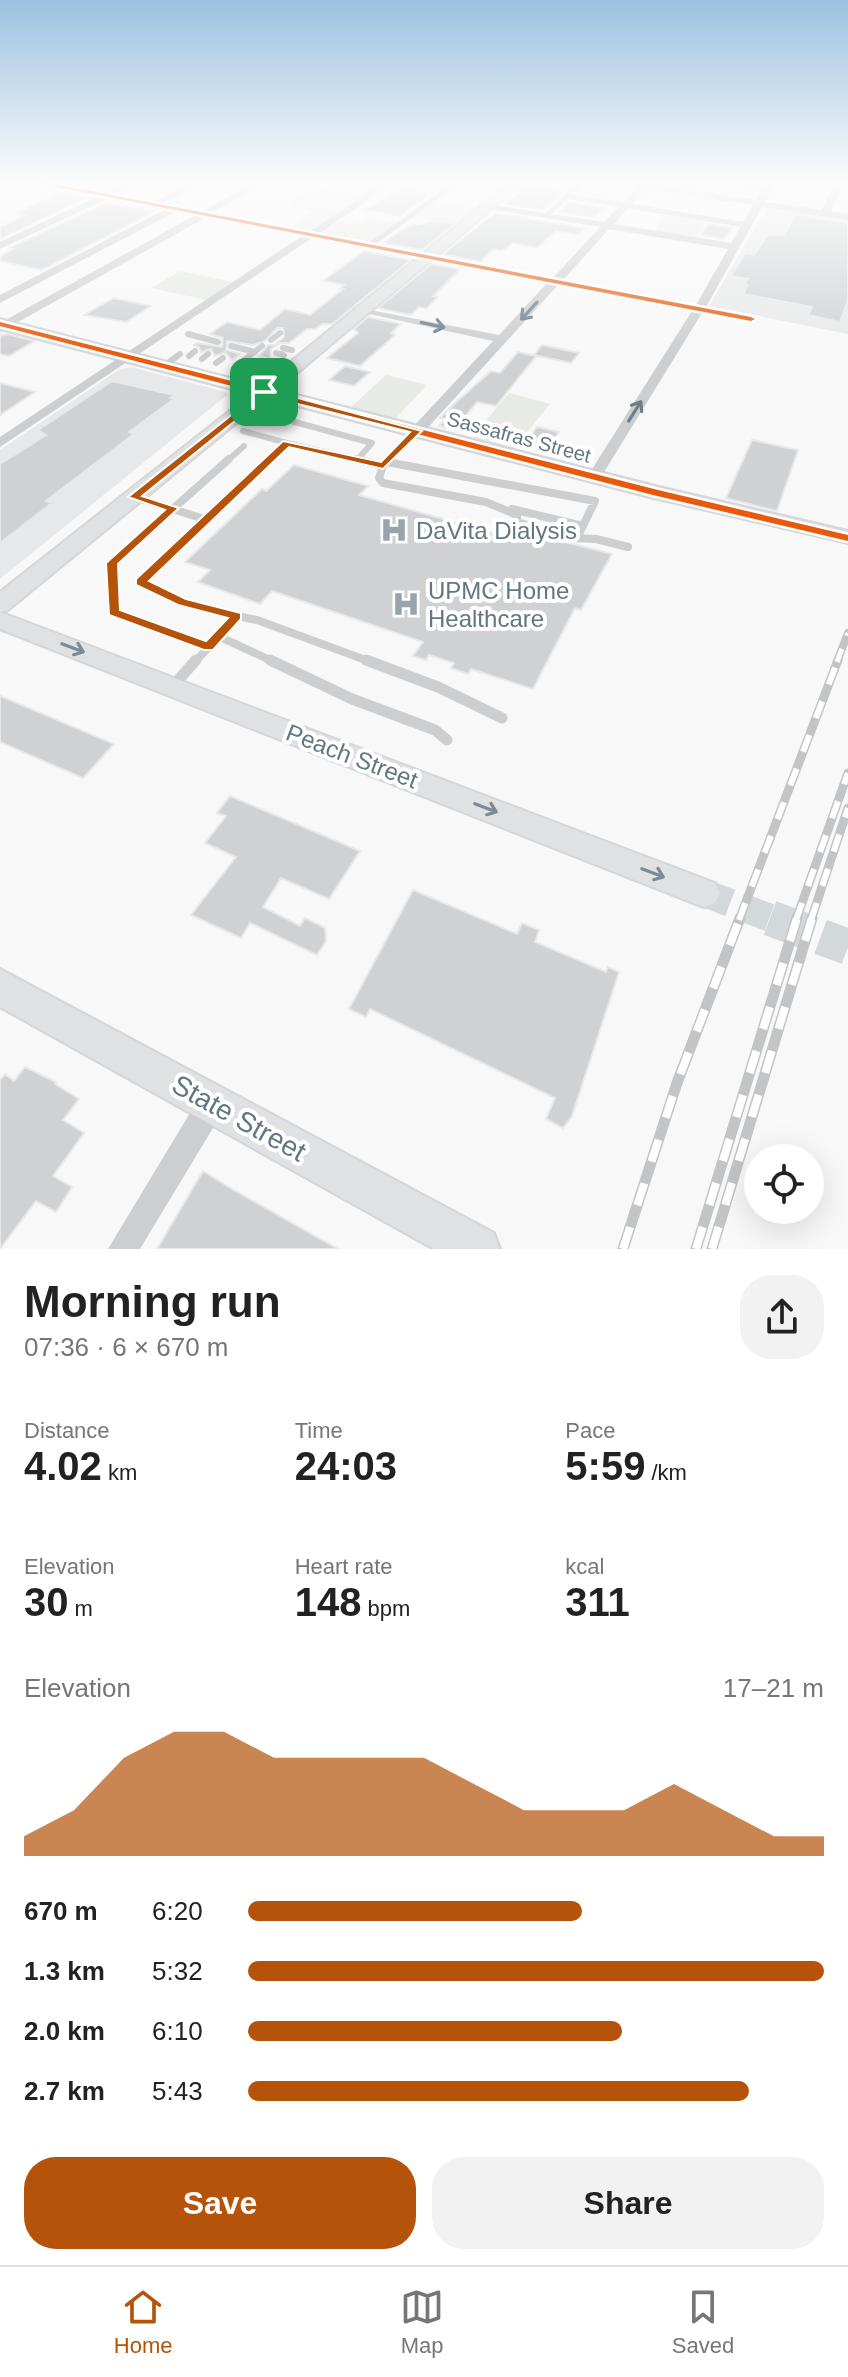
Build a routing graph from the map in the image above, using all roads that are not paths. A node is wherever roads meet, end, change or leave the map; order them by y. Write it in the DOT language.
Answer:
graph roads {
  1 [pos="115,239"];
  2 [pos="158,239"];
  3 [pos="306,239"];
  4 [pos="334,239"];
  5 [pos="378,239"];
  6 [pos="449,239"];
  7 [pos="595,239"];
  8 [pos="690,239"];
  9 [pos="738,239"];
  10 [pos="369,246"];
  11 [pos="734,247"];
  12 [pos="427,257"];
  13 [pos="556,281"];
  14 [pos="0,300"];
  15 [pos="699,309"];
  16 [pos="364,310"];
  17 [pos="751,319"];
  18 [pos="2,326"];
  19 [pos="280,333"];
  20 [pos="188,334"];
  21 [pos="271,340"];
  22 [pos="503,340"];
  23 [pos="292,350"];
  24 [pos="195,351"];
  25 [pos="281,352"];
  26 [pos="227,353"];
  27 [pos="129,356"];
  28 [pos="234,368"];
  29 [pos="264,392"];
  30 [pos="265,414"];
  31 [pos="243,431"];
  32 [pos="417,431"];
  33 [pos="0,443"];
  34 [pos="287,443"];
  35 [pos="244,446"];
  36 [pos="357,460"];
  37 [pos="385,464"];
  38 [pos="594,477"];
  39 [pos="134,497"];
  40 [pos="486,502"];
  41 [pos="173,508"];
  42 [pos="550,518"];
  43 [pos="204,519"];
  44 [pos="583,526"];
  45 [pos="544,530"];
  46 [pos="844,537"];
  47 [pos="577,538"];
  48 [pos="628,547"];
  49 [pos="0,604"];
  50 [pos="237,616"];
  51 [pos="0,620"];
  52 [pos="218,636"];
  53 [pos="208,647"];
  54 [pos="173,686"];
  55 [pos="502,718"];
  56 [pos="447,740"];
  57 [pos="704,893"];
  58 [pos="0,987"];
  59 [pos="212,1103"];
  60 [pos="123,1249"];
  61 [pos="478,1249"];
  1 -- 14 [label="street"];
  2 -- 18 [label="street"];
  3 -- 27 [label="street"];
  4 -- 10 [label="street"];
  5 -- 10 [label="lane"];
  6 -- 12 [label="main road"];
  7 -- 13 [label="street"];
  8 -- 11 [label="street"];
  9 -- 11 [label="street"];
  10 -- 12 [label="street"];
  11 -- 15 [label="street"];
  12 -- 13 [label="street"];
  12 -- 16 [label="main road"];
  13 -- 15 [label="street"];
  13 -- 22 [label="street, one-way"];
  15 -- 17 [label="street"];
  38 -- 15 [label="street, one-way"];
  16 -- 22 [label="street, one-way"];
  16 -- 29 [label="main road"];
  18 -- 27 [label="main road, Sassafras Street"];
  19 -- 21 [label="lane"];
  20 -- 24 [label="lane"];
  22 -- 32 [label="street"];
  23 -- 25 [label="lane"];
  26 -- 28 [label="lane"];
  27 -- 29 [label="main road, Sassafras Street"];
  27 -- 33 [label="street"];
  29 -- 32 [label="main road, Sassafras Street"];
  29 -- 39 [label="main road"];
  30 -- 36 [label="lane"];
  31 -- 34 [label="lane"];
  32 -- 37 [label="lane"];
  32 -- 38 [label="main road, Sassafras Street"];
  34 -- 36 [label="lane"];
  34 -- 43 [label="lane"];
  35 -- 41 [label="lane"];
  36 -- 37 [label="lane"];
  37 -- 40 [label="lane"];
  37 -- 44 [label="lane"];
  38 -- 46 [label="main road, Sassafras Street"];
  39 -- 41 [label="lane"];
  39 -- 49 [label="main road"];
  40 -- 42 [label="lane"];
  40 -- 45 [label="lane"];
  41 -- 43 [label="lane"];
  41 -- 53 [label="lane"];
  42 -- 44 [label="lane"];
  42 -- 45 [label="lane"];
  43 -- 50 [label="lane"];
  44 -- 47 [label="lane"];
  45 -- 47 [label="lane"];
  47 -- 48 [label="lane"];
  50 -- 52 [label="lane"];
  50 -- 55 [label="lane"];
  51 -- 54 [label="main road, Peach Street, one-way"];
  52 -- 53 [label="lane"];
  52 -- 56 [label="lane"];
  53 -- 54 [label="lane"];
  54 -- 57 [label="main road, Peach Street, one-way"];
  58 -- 59 [label="main road, State Street"];
  59 -- 60 [label="street"];
  59 -- 61 [label="main road, State Street"];
}
